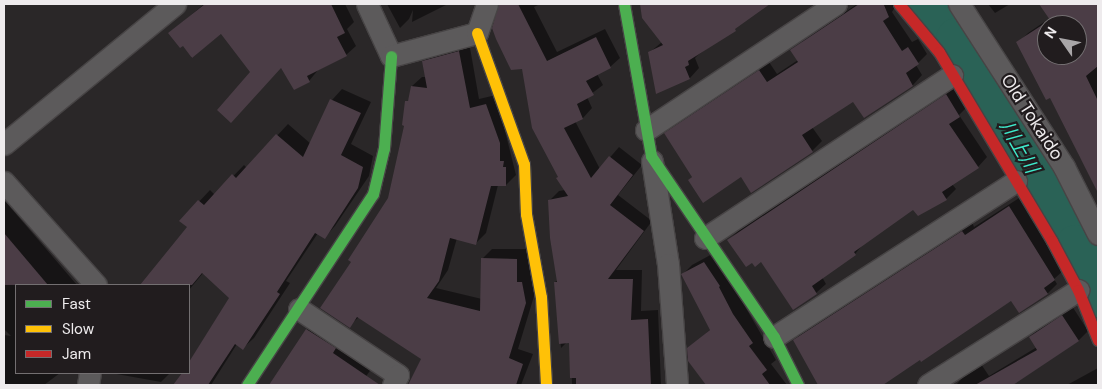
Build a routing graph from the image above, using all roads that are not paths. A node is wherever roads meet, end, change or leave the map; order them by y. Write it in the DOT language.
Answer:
graph roads {
  1 [pos="175,4"];
  2 [pos="367,4"];
  3 [pos="488,4"];
  4 [pos="624,4"];
  5 [pos="836,4"];
  6 [pos="899,4"];
  7 [pos="960,4"];
  8 [pos="477,34"];
  9 [pos="391,56"];
  10 [pos="952,75"];
  11 [pos="646,130"];
  12 [pos="4,144"];
  13 [pos="651,156"];
  14 [pos="1016,181"];
  15 [pos="4,182"];
  16 [pos="1098,234"];
  17 [pos="705,238"];
  18 [pos="95,284"];
  19 [pos="1078,290"];
  20 [pos="299,309"];
  21 [pos="774,337"];
  22 [pos="1098,340"];
  23 [pos="247,385"];
  24 [pos="393,385"];
  25 [pos="546,385"];
  26 [pos="677,385"];
  27 [pos="798,385"];
  28 [pos="928,385"];
  1 -- 12 [label="street"];
  2 -- 9 [label="street"];
  3 -- 8 [label="street"];
  4 -- 11 [label="street"];
  5 -- 11 [label="street"];
  6 -- 10 [label="street"];
  7 -- 16 [label="street, Old Tokaido"];
  8 -- 9 [label="street"];
  8 -- 25 [label="street"];
  9 -- 20 [label="street"];
  10 -- 14 [label="street"];
  10 -- 17 [label="street"];
  11 -- 13 [label="street"];
  13 -- 17 [label="street"];
  13 -- 26 [label="street"];
  14 -- 19 [label="street"];
  14 -- 21 [label="street"];
  15 -- 18 [label="street"];
  17 -- 21 [label="street"];
  19 -- 22 [label="street"];
  19 -- 28 [label="street"];
  20 -- 23 [label="street"];
  20 -- 24 [label="street"];
  21 -- 27 [label="street"];
}
